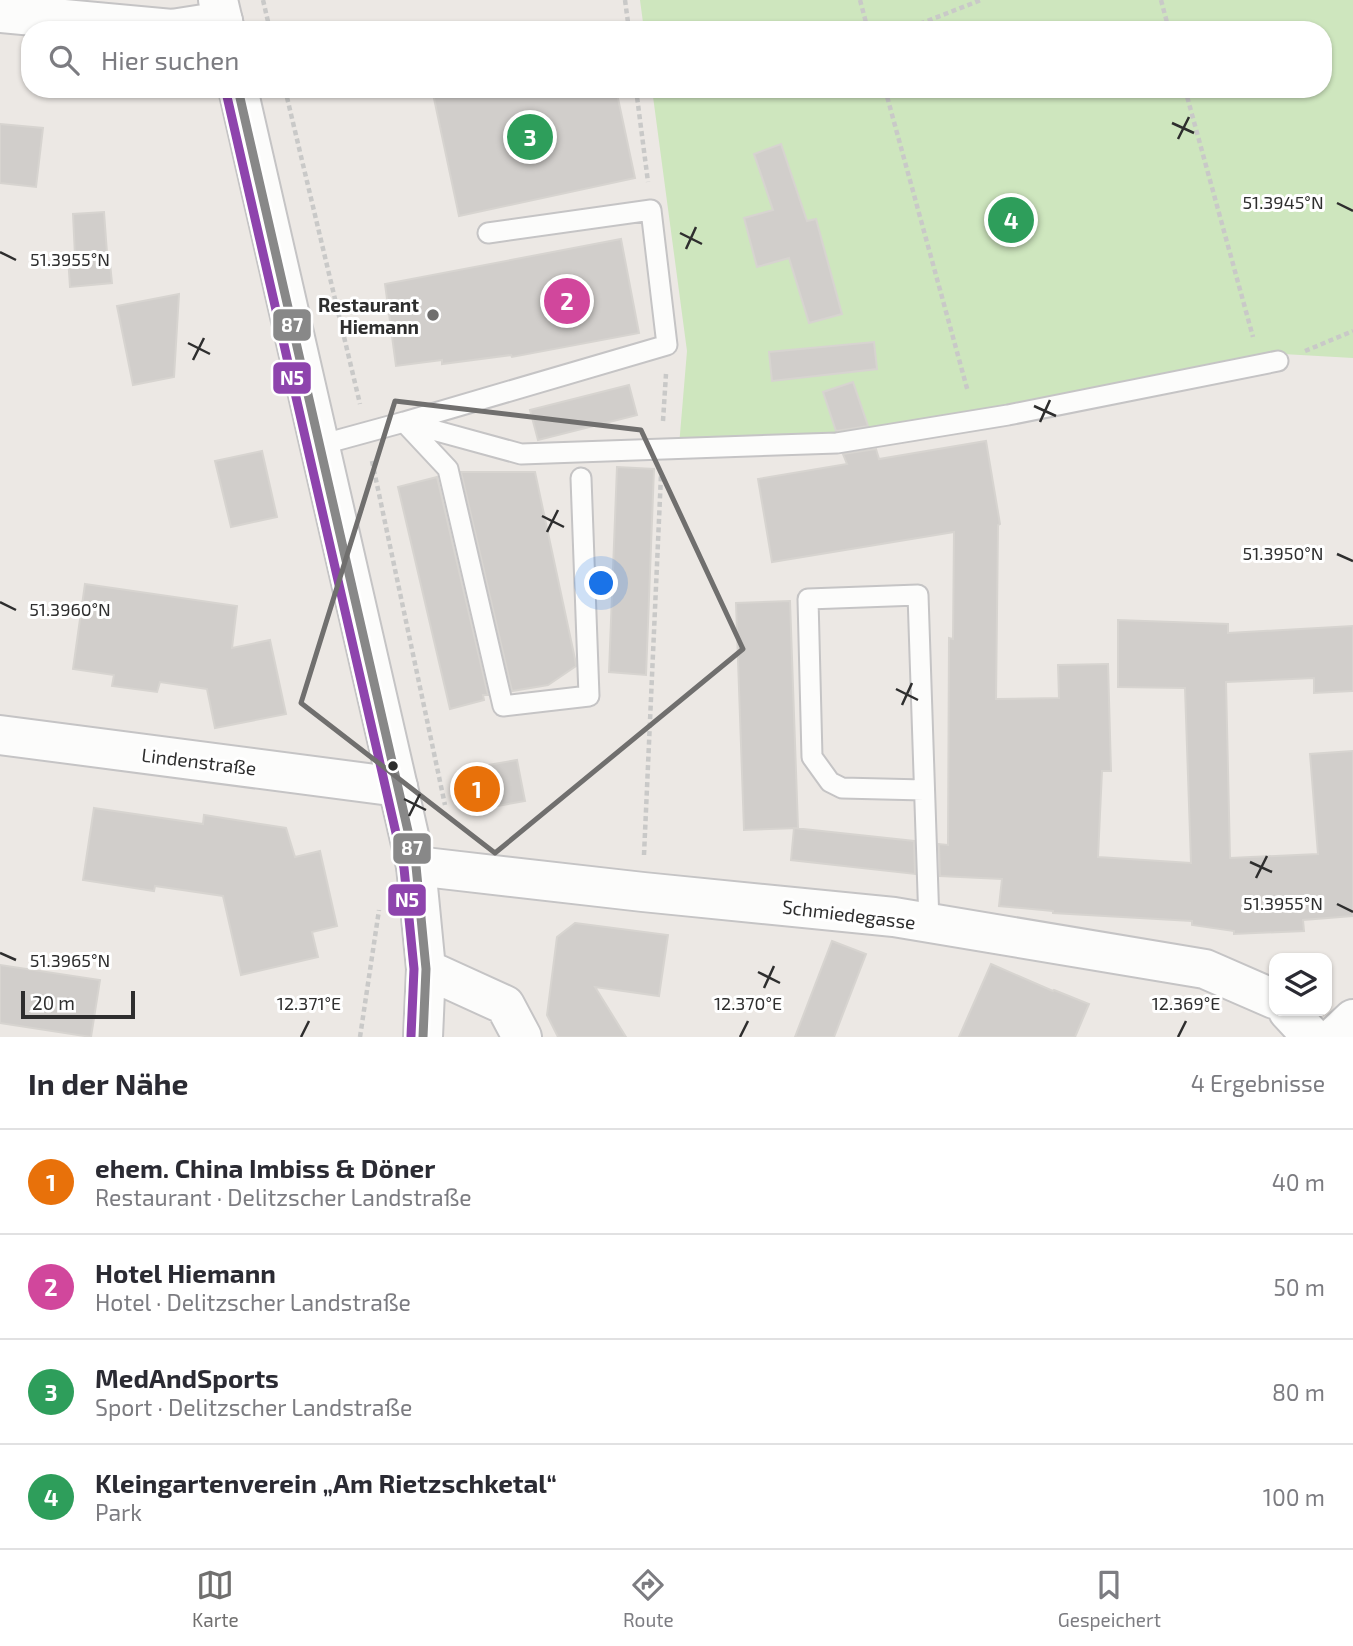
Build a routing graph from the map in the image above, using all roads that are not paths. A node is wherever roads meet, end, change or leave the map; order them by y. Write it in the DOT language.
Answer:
graph roads {
  1 [pos="0,13"];
  2 [pos="86,21"];
  3 [pos="241,98"];
  4 [pos="488,233"];
  5 [pos="1270,363"];
  6 [pos="404,422"];
  7 [pos="320,445"];
  8 [pos="581,478"];
  9 [pos="0,735"];
  10 [pos="398,787"];
  11 [pos="924,790"];
  12 [pos="416,866"];
  13 [pos="929,923"];
  14 [pos="426,969"];
  15 [pos="1269,997"];
  16 [pos="1293,1016"];
  17 [pos="1353,1019"];
  18 [pos="423,1037"];
  19 [pos="522,1037"];
  20 [pos="1312,1037"];
  21 [pos="1334,1037"];
  1 -- 2 [label="street"];
  3 -- 7 [label="street"];
  4 -- 6 [label="lane"];
  5 -- 6 [label="lane"];
  6 -- 7 [label="lane"];
  6 -- 8 [label="lane"];
  7 -- 10 [label="street"];
  9 -- 10 [label="street, Lindenstraße"];
  10 -- 12 [label="street"];
  11 -- 11 [label="lane"];
  11 -- 13 [label="lane"];
  12 -- 13 [label="street, Schmiedegasse"];
  12 -- 14 [label="street"];
  13 -- 15 [label="street, Schmiedegasse"];
  14 -- 18 [label="street"];
  14 -- 19 [label="street"];
  16 -- 20 [label="street"];
  17 -- 21 [label="street"];
}
